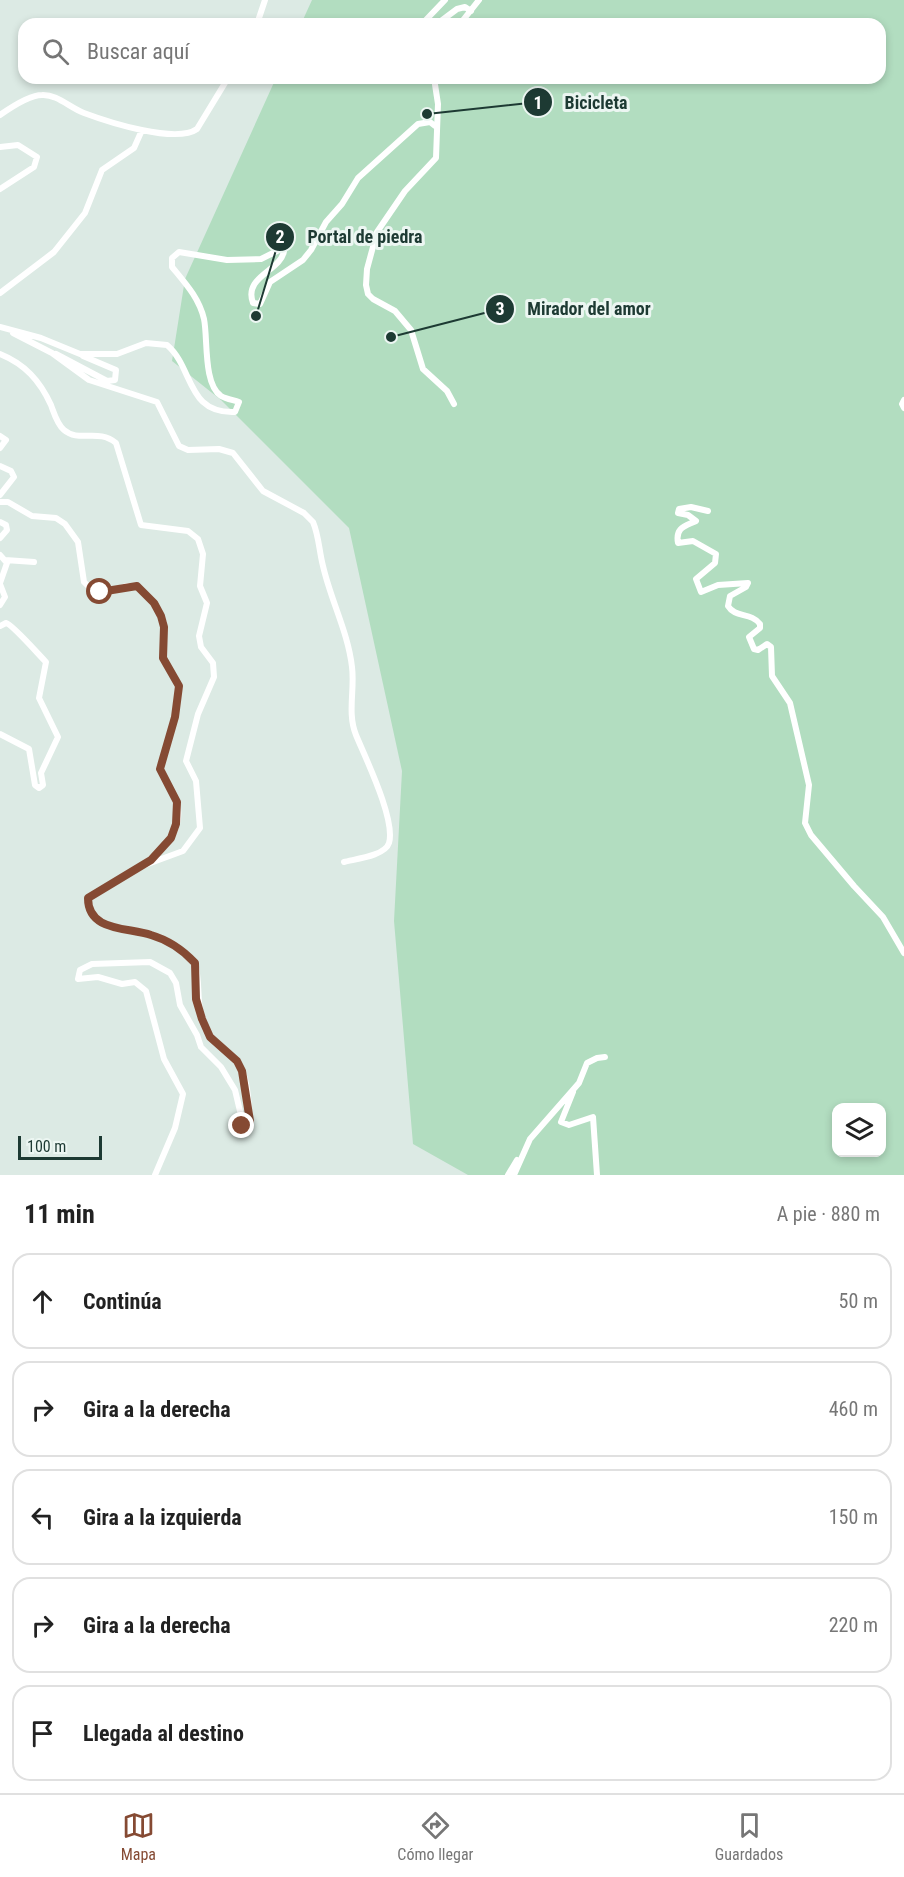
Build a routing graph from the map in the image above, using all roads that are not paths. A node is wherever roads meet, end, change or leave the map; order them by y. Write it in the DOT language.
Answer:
graph roads {
  1 [pos="265,0"];
  2 [pos="445,0"];
  3 [pos="479,0"];
  4 [pos="471,11"];
  5 [pos="258,18"];
  6 [pos="428,18"];
  7 [pos="445,18"];
  8 [pos="465,18"];
  9 [pos="225,84"];
  10 [pos="435,84"];
  11 [pos="0,115"];
  12 [pos="435,126"];
  13 [pos="142,130"];
  14 [pos="0,147"];
  15 [pos="0,189"];
  16 [pos="0,294"];
  17 [pos="0,327"];
  18 [pos="10,331"];
  19 [pos="52,353"];
  20 [pos="0,354"];
  21 [pos="80,354"];
  22 [pos="904,400"];
  23 [pos="454,404"];
  24 [pos="904,408"];
  25 [pos="0,436"];
  26 [pos="0,448"];
  27 [pos="0,466"];
  28 [pos="0,495"];
  29 [pos="0,502"];
  30 [pos="708,511"];
  31 [pos="0,522"];
  32 [pos="0,538"];
  33 [pos="2,557"];
  34 [pos="34,562"];
  35 [pos="0,583"];
  36 [pos="0,605"];
  37 [pos="0,626"];
  38 [pos="0,734"];
  39 [pos="344,862"];
  40 [pos="142,866"];
  41 [pos="904,954"];
  42 [pos="605,1057"];
  43 [pos="574,1088"];
  44 [pos="530,1139"];
  45 [pos="155,1175"];
  46 [pos="508,1175"];
  47 [pos="514,1175"];
  48 [pos="597,1175"];
  1 -- 5 [label="street"];
  2 -- 6 [label="street"];
  3 -- 4 [label="street"];
  4 -- 7 [label="street"];
  4 -- 8 [label="street"];
  9 -- 13 [label="street"];
  10 -- 12 [label="street"];
  11 -- 13 [label="street"];
  12 -- 21 [label="street"];
  12 -- 23 [label="street"];
  13 -- 16 [label="street"];
  14 -- 15 [label="street"];
  17 -- 18 [label="street"];
  18 -- 19 [label="street"];
  18 -- 21 [label="street"];
  19 -- 21 [label="street"];
  19 -- 39 [label="street"];
  20 -- 40 [label="street"];
  22 -- 24 [label="street"];
  25 -- 26 [label="street"];
  27 -- 28 [label="street"];
  29 -- 40 [label="street"];
  30 -- 41 [label="street"];
  31 -- 32 [label="street"];
  33 -- 34 [label="street"];
  33 -- 35 [label="street"];
  35 -- 36 [label="street"];
  37 -- 38 [label="street"];
  40 -- 45 [label="street"];
  42 -- 43 [label="street"];
  43 -- 44 [label="street"];
  43 -- 48 [label="street"];
  44 -- 46 [label="street"];
  44 -- 47 [label="street"];
}
